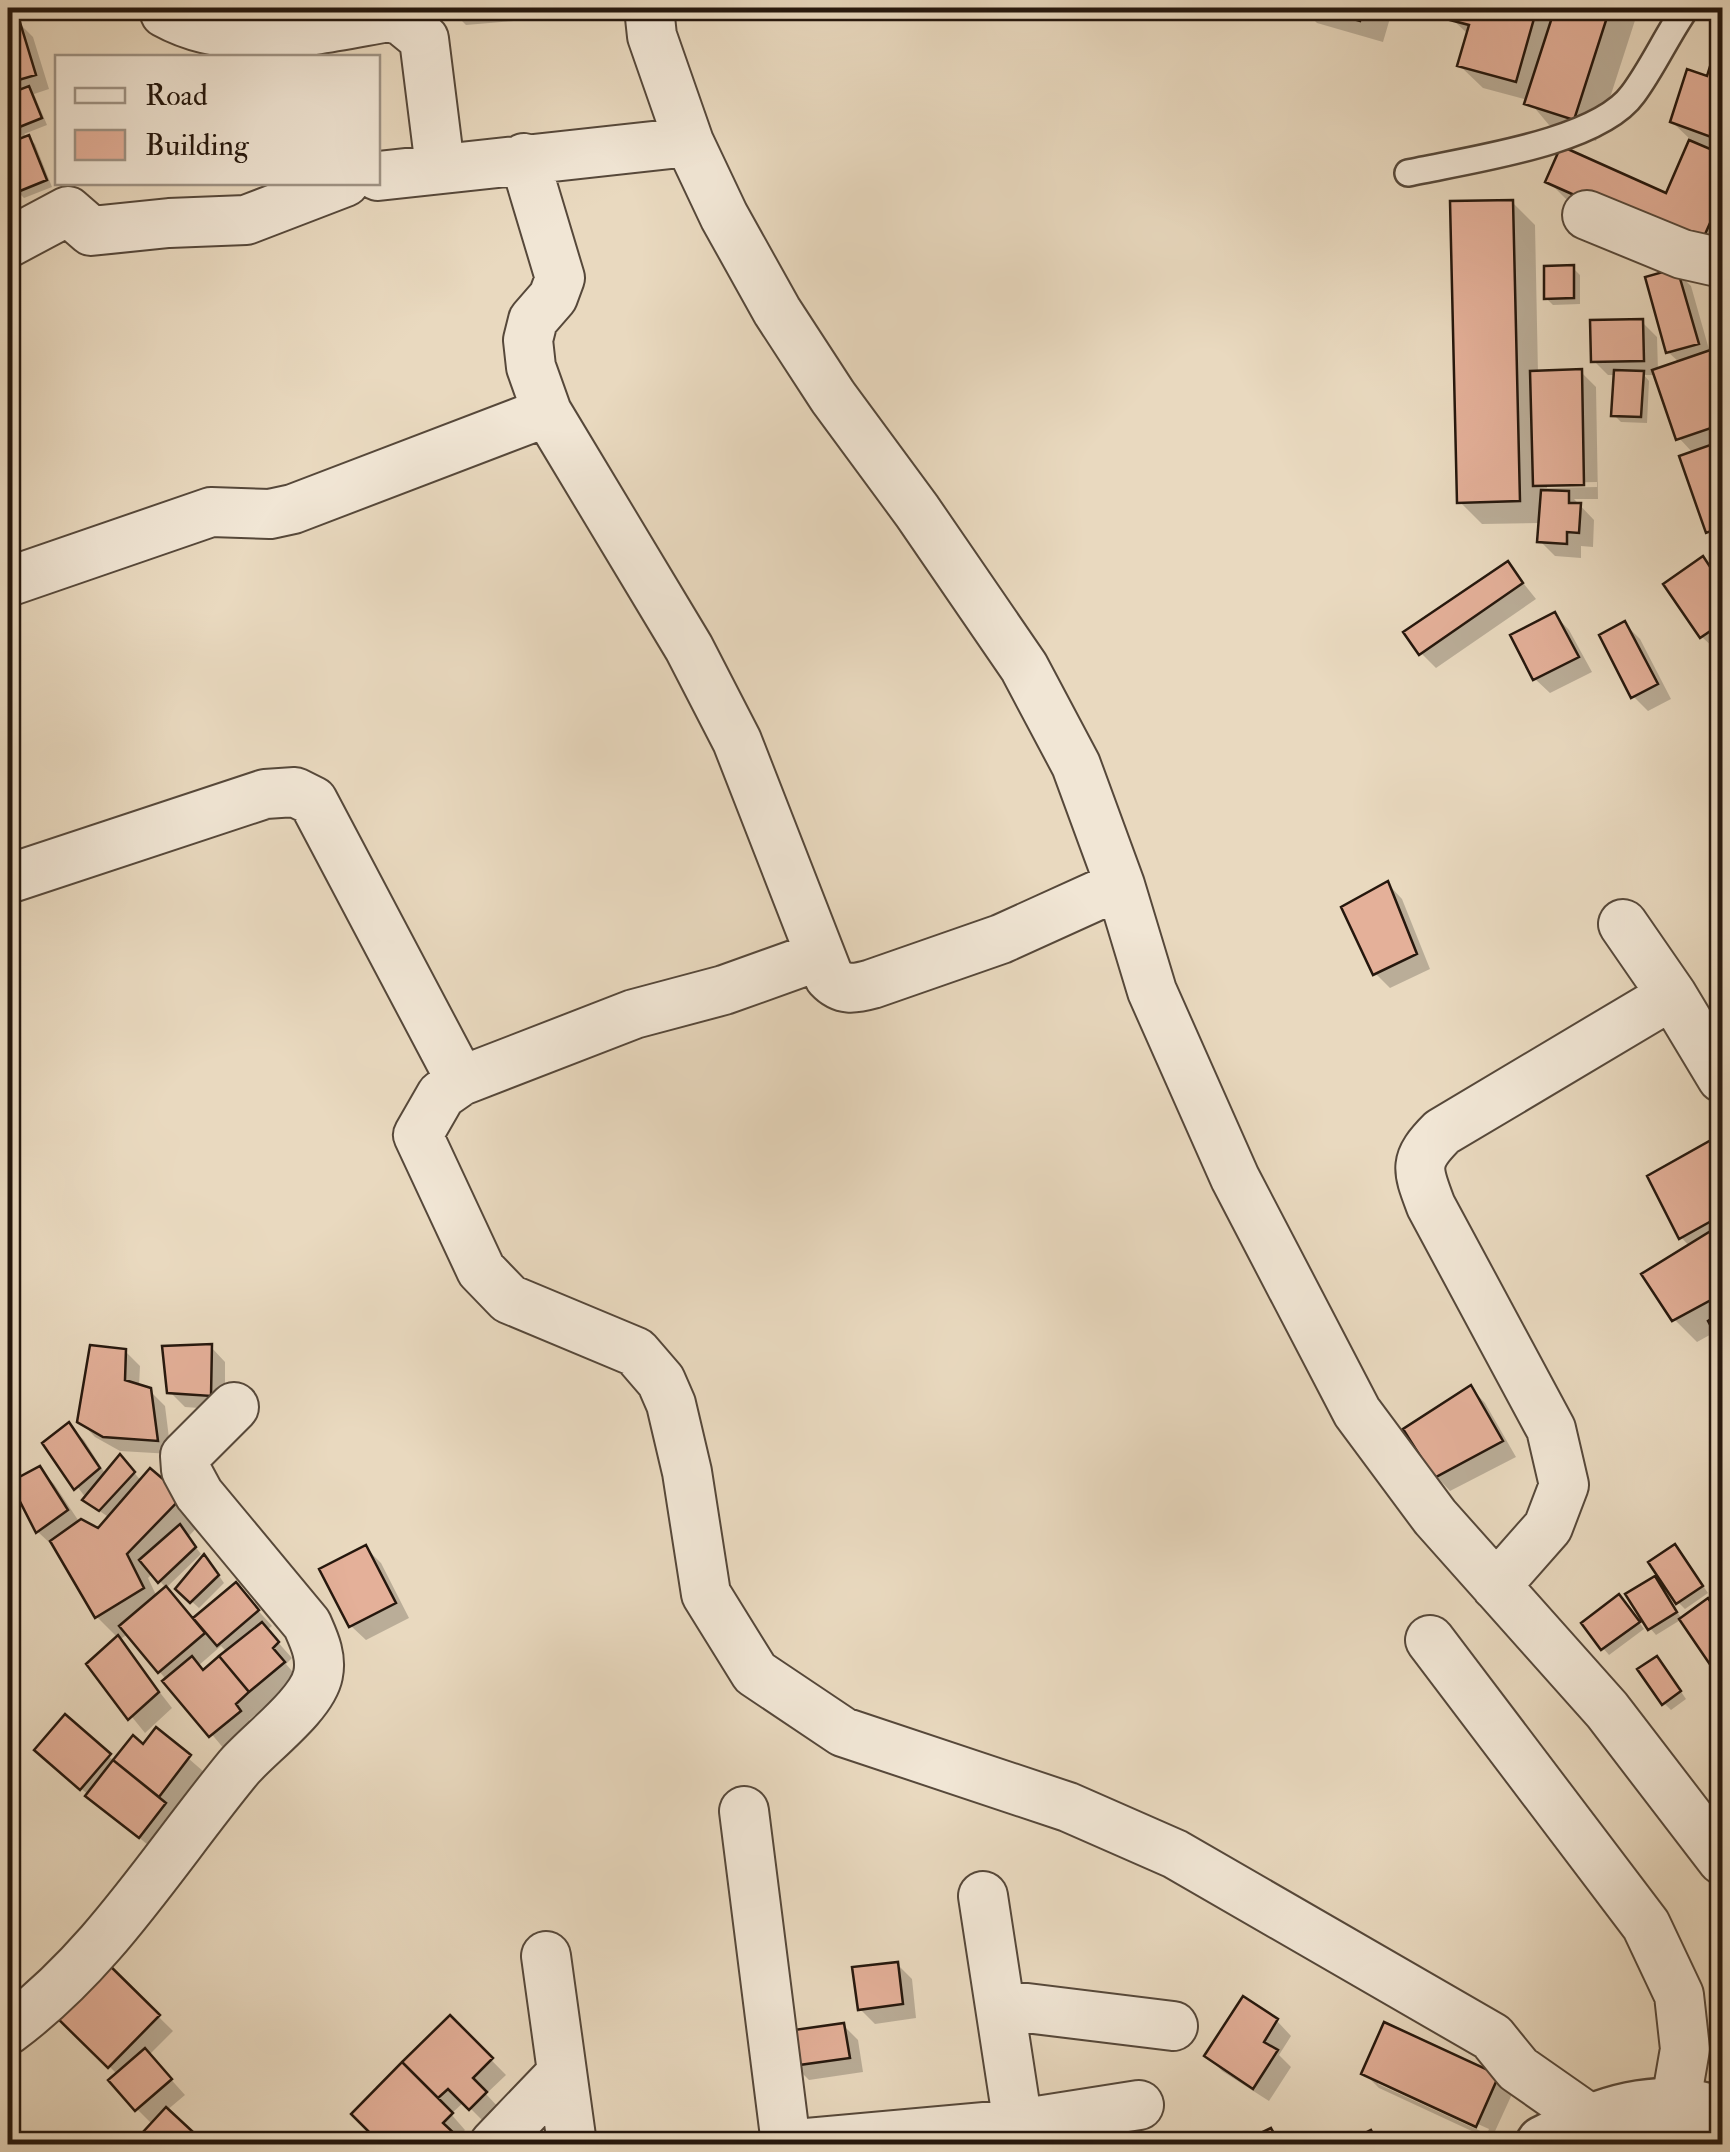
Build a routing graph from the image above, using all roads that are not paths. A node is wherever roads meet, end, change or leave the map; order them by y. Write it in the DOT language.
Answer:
graph roads {
  1 [pos="163,8"];
  2 [pos="649,8"];
  3 [pos="1686,8"];
  4 [pos="689,142"];
  5 [pos="524,158"];
  6 [pos="440,167"];
  7 [pos="1408,173"];
  8 [pos="380,176"];
  9 [pos="337,185"];
  10 [pos="1587,215"];
  11 [pos="8,242"];
  12 [pos="1722,263"];
  13 [pos="547,412"];
  14 [pos="8,582"];
  15 [pos="8,879"];
  16 [pos="1120,885"];
  17 [pos="1623,924"];
  18 [pos="820,956"];
  19 [pos="1672,995"];
  20 [pos="1722,1078"];
  21 [pos="462,1082"];
  22 [pos="234,1408"];
  23 [pos="1496,1586"];
  24 [pos="1430,1640"];
  25 [pos="744,1810"];
  26 [pos="1722,1860"];
  27 [pos="983,1896"];
  28 [pos="546,1956"];
  29 [pos="1002,2005"];
  30 [pos="1173,2026"];
  31 [pos="8,2030"];
  32 [pos="562,2073"];
  33 [pos="1139,2105"];
  34 [pos="1699,2111"];
  35 [pos="1018,2124"];
  36 [pos="1568,2132"];
  37 [pos="494,2144"];
  38 [pos="572,2144"];
  39 [pos="786,2144"];
  40 [pos="796,2144"];
  1 -- 6 [label="street"];
  2 -- 4 [label="street"];
  3 -- 7 [label="lane"];
  4 -- 5 [label="street"];
  4 -- 16 [label="street"];
  5 -- 6 [label="street"];
  5 -- 13 [label="street"];
  6 -- 8 [label="street"];
  9 -- 11 [label="street"];
  10 -- 12 [label="street"];
  13 -- 14 [label="street"];
  13 -- 18 [label="street"];
  15 -- 21 [label="street"];
  16 -- 18 [label="street"];
  16 -- 23 [label="street"];
  17 -- 19 [label="street"];
  18 -- 21 [label="street"];
  19 -- 20 [label="street"];
  19 -- 23 [label="street"];
  21 -- 36 [label="street"];
  22 -- 31 [label="street"];
  23 -- 26 [label="street"];
  24 -- 34 [label="street"];
  25 -- 39 [label="street"];
  27 -- 29 [label="street"];
  28 -- 32 [label="street"];
  29 -- 30 [label="street"];
  29 -- 35 [label="street"];
  32 -- 37 [label="street"];
  32 -- 38 [label="street"];
  33 -- 35 [label="street"];
  34 -- 36 [label="street"];
  35 -- 40 [label="street"];
}
